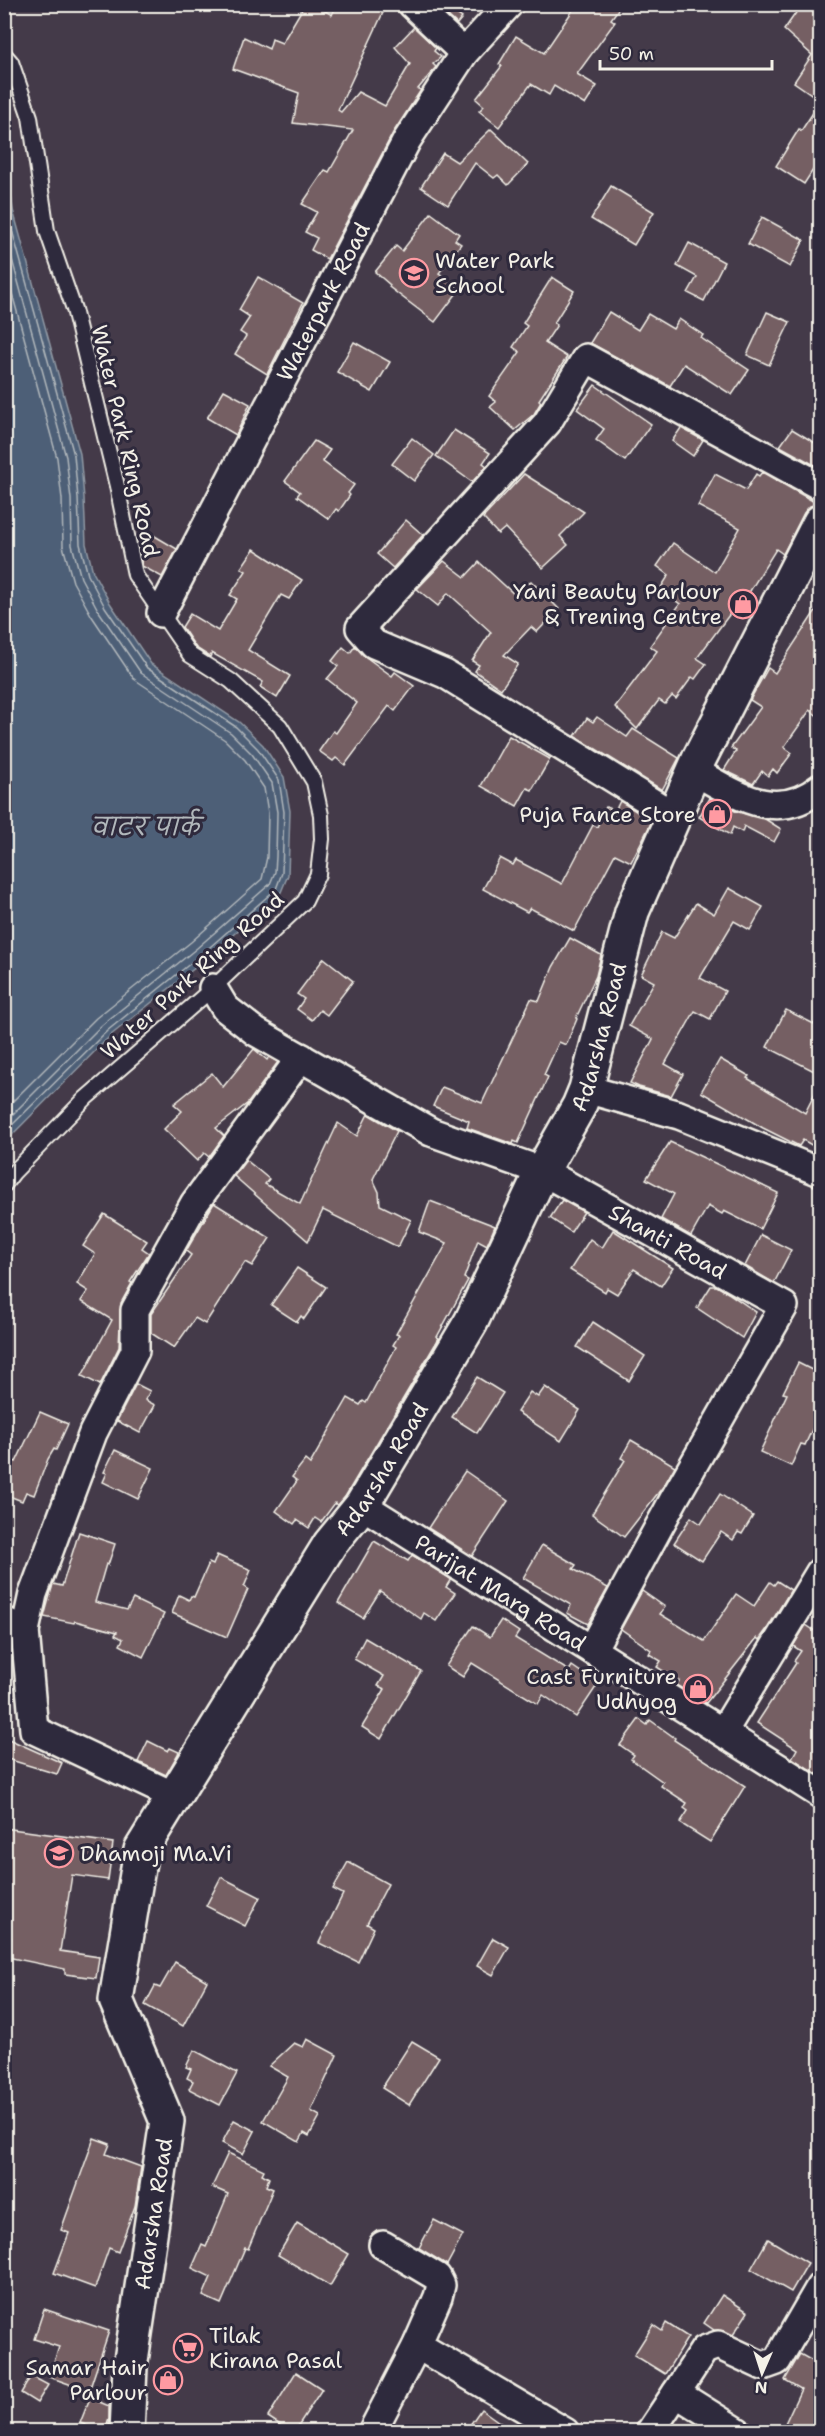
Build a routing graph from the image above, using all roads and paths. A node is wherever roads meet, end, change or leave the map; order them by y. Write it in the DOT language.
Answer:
graph roads {
  1 [pos="412,4"];
  2 [pos="509,4"];
  3 [pos="464,53"];
  4 [pos="4,54"];
  5 [pos="820,486"];
  6 [pos="820,522"];
  7 [pos="161,613"];
  8 [pos="694,771"];
  9 [pos="820,788"];
  10 [pos="674,816"];
  11 [pos="213,988"];
  12 [pos="301,1057"];
  13 [pos="586,1089"];
  14 [pos="542,1171"];
  15 [pos="820,1172"];
  16 [pos="4,1185"];
  17 [pos="362,1505"];
  18 [pos="820,1572"];
  19 [pos="15,1626"];
  20 [pos="592,1650"];
  21 [pos="723,1732"];
  22 [pos="820,1794"];
  23 [pos="174,1796"];
  24 [pos="383,2245"];
  25 [pos="820,2287"];
  26 [pos="417,2345"];
  27 [pos="676,2392"];
  28 [pos="127,2432"];
  29 [pos="372,2432"];
  30 [pos="565,2432"];
  31 [pos="650,2432"];
  32 [pos="738,2432"];
  1 -- 3 [label="street"];
  2 -- 3 [label="street, Waterpark Road"];
  3 -- 7 [label="street, Waterpark Road"];
  4 -- 7 [label="lane, Water Park Ring Road"];
  5 -- 10 [label="street"];
  6 -- 8 [label="main road, Adarsha Road"];
  7 -- 11 [label="lane, Water Park Ring Road"];
  8 -- 9 [label="street"];
  8 -- 10 [label="main road, Adarsha Road"];
  10 -- 13 [label="main road, Adarsha Road"];
  11 -- 12 [label="street, Shanti Road"];
  11 -- 16 [label="lane, Water Park Ring Road"];
  12 -- 14 [label="street, Shanti Road"];
  12 -- 19 [label="street"];
  13 -- 14 [label="main road, Adarsha Road"];
  13 -- 15 [label="street"];
  14 -- 17 [label="main road, Adarsha Road"];
  14 -- 20 [label="street, Shanti Road"];
  17 -- 20 [label="street, Parijat Marg Road"];
  17 -- 23 [label="main road, Adarsha Road"];
  18 -- 21 [label="street"];
  19 -- 23 [label="street"];
  20 -- 21 [label="street, Parijat Marg Road"];
  21 -- 22 [label="street, Parijat Marg Road"];
  23 -- 28 [label="main road, Adarsha Road"];
  24 -- 26 [label="street"];
  25 -- 27 [label="street"];
  26 -- 29 [label="street"];
  26 -- 30 [label="street"];
  27 -- 31 [label="street"];
  27 -- 32 [label="street"];
}
